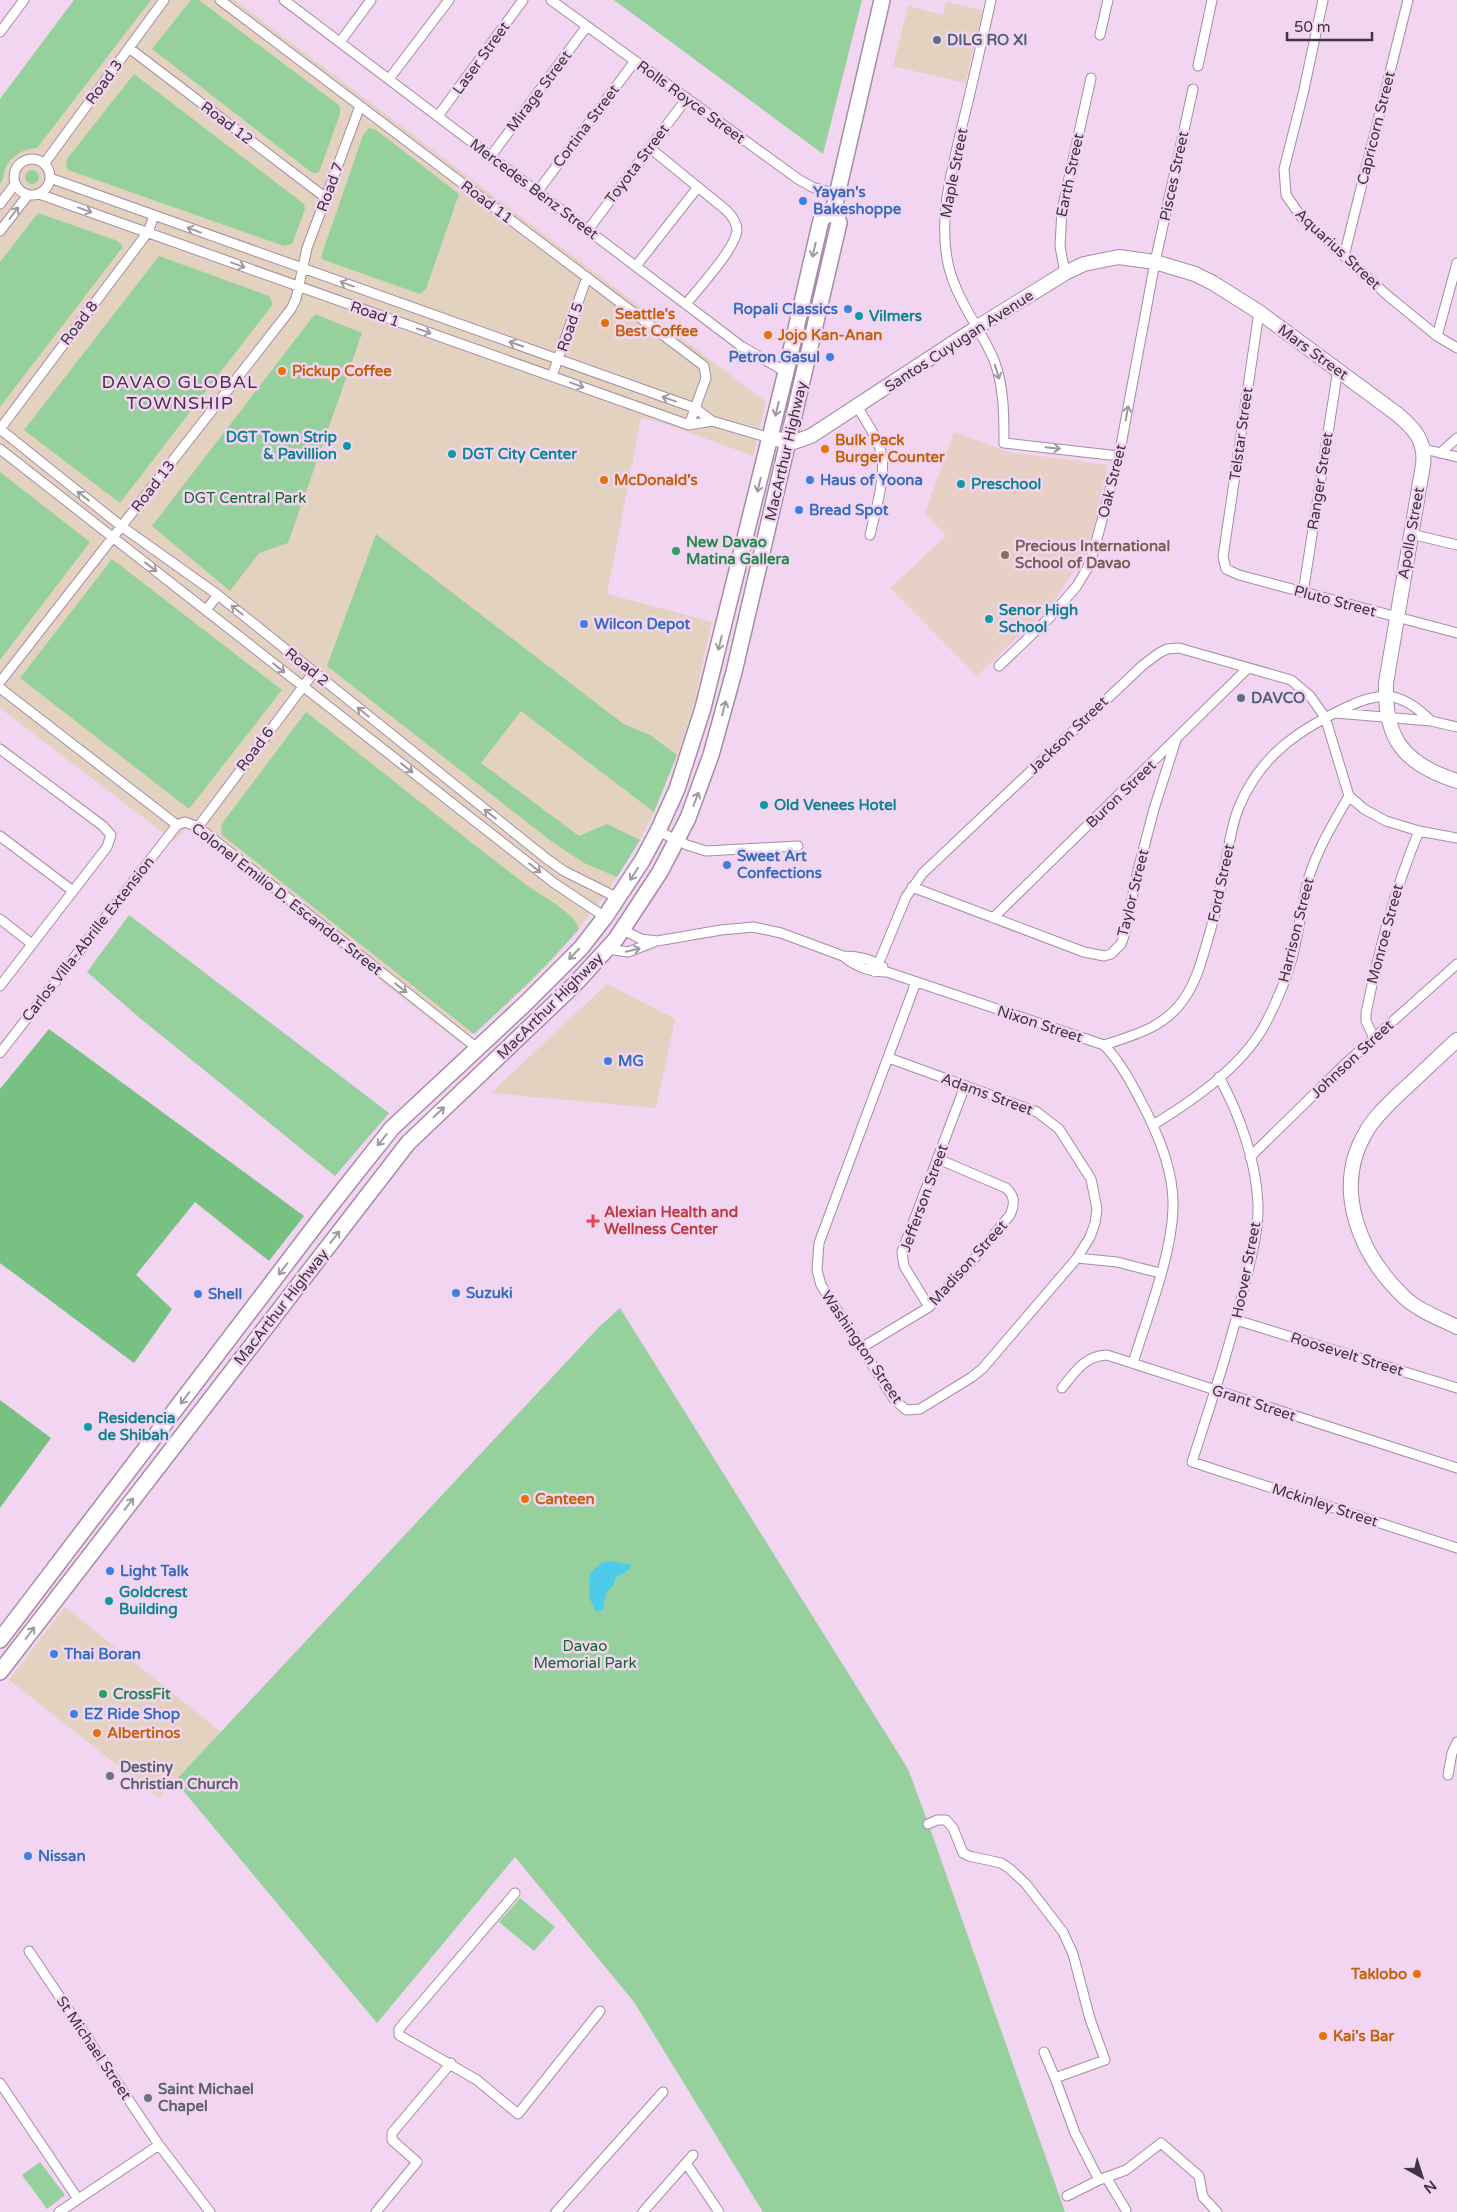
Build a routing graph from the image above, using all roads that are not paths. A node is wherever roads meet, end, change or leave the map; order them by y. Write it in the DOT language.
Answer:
graph roads {
  1 [pos="24,0"];
  2 [pos="164,0"];
  3 [pos="220,0"];
  4 [pos="371,0"];
  5 [pos="449,0"];
  6 [pos="524,0"];
  7 [pos="551,0"];
  8 [pos="882,0"];
  9 [pos="991,0"];
  10 [pos="1108,0"];
  11 [pos="1212,0"];
  12 [pos="1323,0"];
  13 [pos="1408,0"];
  14 [pos="289,2"];
  15 [pos="587,26"];
  16 [pos="0,32"];
  17 [pos="1100,35"];
  18 [pos="340,42"];
  19 [pos="128,48"];
  20 [pos="635,61"];
  21 [pos="1198,66"];
  22 [pos="1091,78"];
  23 [pos="389,79"];
  24 [pos="1193,89"];
  25 [pos="686,98"];
  26 [pos="360,106"];
  27 [pos="438,116"];
  28 [pos="650,148"];
  29 [pos="491,156"];
  30 [pos="44,164"];
  31 [pos="50,178"];
  32 [pos="15,184"];
  33 [pos="698,187"];
  34 [pos="538,192"];
  35 [pos="39,194"];
  36 [pos="28,195"];
  37 [pos="326,198"];
  38 [pos="835,201"];
  39 [pos="0,204"];
  40 [pos="154,216"];
  41 [pos="588,230"];
  42 [pos="0,231"];
  43 [pos="148,232"];
  44 [pos="1344,256"];
  45 [pos="1155,262"];
  46 [pos="1457,263"];
  47 [pos="636,266"];
  48 [pos="302,268"];
  49 [pos="1065,273"];
  50 [pos="587,277"];
  51 [pos="299,287"];
  52 [pos="370,292"];
  53 [pos="686,304"];
  54 [pos="363,310"];
  55 [pos="1259,312"];
  56 [pos="976,328"];
  57 [pos="1437,336"];
  58 [pos="1457,348"];
  59 [pos="558,358"];
  60 [pos="1338,369"];
  61 [pos="786,372"];
  62 [pos="552,376"];
  63 [pos="612,378"];
  64 [pos="606,395"];
  65 [pos="858,406"];
  66 [pos="695,408"];
  67 [pos="712,421"];
  68 [pos="689,425"];
  69 [pos="0,429"];
  70 [pos="770,438"];
  71 [pos="1457,438"];
  72 [pos="788,442"];
  73 [pos="0,449"];
  74 [pos="1424,449"];
  75 [pos="1440,453"];
  76 [pos="1119,456"];
  77 [pos="1457,457"];
  78 [pos="121,526"];
  79 [pos="1411,534"];
  80 [pos="870,535"];
  81 [pos="113,537"];
  82 [pos="1457,546"];
  83 [pos="1223,557"];
  84 [pos="734,584"];
  85 [pos="754,589"];
  86 [pos="1302,593"];
  87 [pos="218,595"];
  88 [pos="206,610"];
  89 [pos="1397,617"];
  90 [pos="1457,633"];
  91 [pos="998,666"];
  92 [pos="714,667"];
  93 [pos="1248,668"];
  94 [pos="314,672"];
  95 [pos="734,672"];
  96 [pos="0,682"];
  97 [pos="303,687"];
  98 [pos="0,688"];
  99 [pos="1386,696"];
  100 [pos="1335,713"];
  101 [pos="1325,717"];
  102 [pos="1387,717"];
  103 [pos="1431,721"];
  104 [pos="1457,727"];
  105 [pos="1176,740"];
  106 [pos="0,749"];
  107 [pos="1457,780"];
  108 [pos="453,785"];
  109 [pos="1349,796"];
  110 [pos="444,797"];
  111 [pos="177,825"];
  112 [pos="198,827"];
  113 [pos="658,831"];
  114 [pos="1419,831"];
  115 [pos="0,836"];
  116 [pos="1457,838"];
  117 [pos="678,841"];
  118 [pos="798,846"];
  119 [pos="912,887"];
  120 [pos="73,891"];
  121 [pos="618,898"];
  122 [pos="605,917"];
  123 [pos="993,918"];
  124 [pos="0,919"];
  125 [pos="623,930"];
  126 [pos="657,941"];
  127 [pos="32,944"];
  128 [pos="608,949"];
  129 [pos="1457,964"];
  130 [pos="877,968"];
  131 [pos="916,982"];
  132 [pos="0,986"];
  133 [pos="1374,1038"];
  134 [pos="1457,1040"];
  135 [pos="1104,1045"];
  136 [pos="477,1048"];
  137 [pos="0,1053"];
  138 [pos="889,1058"];
  139 [pos="1219,1078"];
  140 [pos="965,1086"];
  141 [pos="1153,1125"];
  142 [pos="1250,1157"];
  143 [pos="938,1159"];
  144 [pos="1077,1258"];
  145 [pos="1160,1274"];
  146 [pos="929,1307"];
  147 [pos="1236,1320"];
  148 [pos="239,1327"];
  149 [pos="1457,1327"];
  150 [pos="256,1340"];
  151 [pos="861,1348"];
  152 [pos="1133,1363"];
  153 [pos="1062,1388"];
  154 [pos="1457,1388"];
  155 [pos="1214,1391"];
  156 [pos="1192,1462"];
  157 [pos="1457,1468"];
  158 [pos="86,1527"];
  159 [pos="102,1539"];
  160 [pos="1457,1548"];
  161 [pos="0,1639"];
  162 [pos="16,1651"];
  163 [pos="0,1672"];
  164 [pos="1457,1742"];
  165 [pos="1448,1775"];
  166 [pos="928,1824"];
  167 [pos="515,1894"];
  168 [pos="29,1951"];
  169 [pos="600,2011"];
  170 [pos="1044,2052"];
  171 [pos="451,2063"];
  172 [pos="1055,2078"];
  173 [pos="0,2083"];
  174 [pos="663,2092"];
  175 [pos="159,2145"];
  176 [pos="693,2155"];
  177 [pos="686,2163"];
  178 [pos="1103,2179"];
  179 [pos="1067,2196"];
  180 [pos="78,2199"];
  181 [pos="1126,2210"];
  182 [pos="59,2212"];
  183 [pos="210,2212"];
  184 [pos="376,2212"];
  185 [pos="556,2212"];
  186 [pos="643,2212"];
  187 [pos="719,2212"];
  188 [pos="1217,2212"];
  1 -- 16 [label="street"];
  2 -- 19 [label="street, Road 3"];
  3 -- 26 [label="street, Road 11"];
  4 -- 18 [label="street"];
  5 -- 23 [label="street"];
  6 -- 27 [label="street, Laser Street"];
  7 -- 15 [label="street, Rolls Royce Street"];
  8 -- 38 [label="main road, MacArthur Highway"];
  9 -- 56 [label="street, Maple Street"];
  10 -- 17 [label="street"];
  11 -- 21 [label="street"];
  12 -- 44 [label="street, Aquarius Street"];
  13 -- 44 [label="street, Capricorn Street"];
  14 -- 18 [label="street, Mercedes Benz Street"];
  15 -- 20 [label="street, Rolls Royce Street"];
  15 -- 29 [label="street, Mirage Street"];
  18 -- 23 [label="street, Mercedes Benz Street"];
  19 -- 30 [label="street, Road 3"];
  19 -- 37 [label="street, Road 12"];
  20 -- 25 [label="street, Rolls Royce Street"];
  20 -- 34 [label="street, Cortina Street"];
  22 -- 49 [label="street, Earth Street"];
  23 -- 27 [label="street, Mercedes Benz Street"];
  24 -- 45 [label="street, Pisces Street"];
  25 -- 28 [label="street, Toyota Street"];
  25 -- 38 [label="street, Rolls Royce Street"];
  26 -- 37 [label="street, Road 7"];
  26 -- 50 [label="street, Road 11"];
  27 -- 29 [label="street, Mercedes Benz Street"];
  28 -- 33 [label="street"];
  28 -- 41 [label="street, Toyota Street"];
  29 -- 34 [label="street, Mercedes Benz Street"];
  30 -- 31 [label="street"];
  30 -- 32 [label="street"];
  31 -- 35 [label="street"];
  31 -- 40 [label="street, Road 1"];
  32 -- 36 [label="street"];
  32 -- 39 [label="street"];
  33 -- 47 [label="street"];
  33 -- 53 [label="street"];
  34 -- 41 [label="street, Mercedes Benz Street"];
  35 -- 36 [label="street"];
  35 -- 43 [label="street, Road 1, one-way"];
  42 -- 36 [label="street, one-way"];
  37 -- 48 [label="street, Road 7"];
  38 -- 61 [label="main road, MacArthur Highway, one-way"];
  38 -- 72 [label="main road, MacArthur Highway"];
  40 -- 43 [label="street, Road 8"];
  48 -- 40 [label="street, Road 1, one-way"];
  41 -- 47 [label="street, Mercedes Benz Street"];
  43 -- 51 [label="street, Road 1, one-way"];
  43 -- 69 [label="street, Road 8"];
  44 -- 57 [label="street, Aquarius Street"];
  45 -- 49 [label="street, Santos Cuyugan Avenue"];
  45 -- 55 [label="street, Mars Street"];
  76 -- 45 [label="street, Oak Street, one-way"];
  46 -- 57 [label="street"];
  47 -- 53 [label="street, Mercedes Benz Street"];
  48 -- 51 [label="street, Road 7"];
  52 -- 48 [label="street, Road 1, one-way"];
  49 -- 56 [label="street, Santos Cuyugan Avenue"];
  50 -- 59 [label="street, Road 5"];
  50 -- 66 [label="street, Road 11"];
  51 -- 54 [label="street, Road 1"];
  51 -- 78 [label="street, Road 13"];
  52 -- 54 [label="street"];
  59 -- 52 [label="street, Road 1, one-way"];
  53 -- 61 [label="street, Mercedes Benz Street"];
  54 -- 62 [label="street, Road 1, one-way"];
  55 -- 60 [label="street, Mars Street"];
  55 -- 83 [label="street, Telstar Street"];
  56 -- 65 [label="street, Santos Cuyugan Avenue"];
  56 -- 76 [label="street, Maple Street, one-way"];
  57 -- 58 [label="street, Aquarius Street"];
  59 -- 62 [label="street, Road 5"];
  59 -- 63 [label="street, Road 1"];
  60 -- 74 [label="street, Mars Street"];
  60 -- 86 [label="street, Ranger Street"];
  61 -- 70 [label="main road, MacArthur Highway, one-way"];
  62 -- 64 [label="street, Road 1, one-way"];
  63 -- 64 [label="street"];
  66 -- 63 [label="street, Road 1, one-way"];
  64 -- 68 [label="street, Road 1"];
  65 -- 72 [label="street, Santos Cuyugan Avenue"];
  65 -- 80 [label="street"];
  66 -- 67 [label="street, Road 1"];
  66 -- 68 [label="street, Road 11"];
  67 -- 68 [label="street, Road 1"];
  67 -- 70 [label="street, Road 1"];
  78 -- 69 [label="street, Road 2, one-way"];
  70 -- 72 [label="street, Santos Cuyugan Avenue"];
  70 -- 84 [label="main road, MacArthur Highway, one-way"];
  71 -- 75 [label="street"];
  72 -- 85 [label="main road, MacArthur Highway"];
  73 -- 81 [label="street, Road 2"];
  74 -- 75 [label="street"];
  74 -- 79 [label="street, Apollo Street"];
  75 -- 77 [label="street"];
  76 -- 91 [label="street, Oak Street"];
  78 -- 81 [label="street, Road 13"];
  78 -- 87 [label="street, Road 2"];
  79 -- 82 [label="street"];
  79 -- 89 [label="street, Apollo Street"];
  81 -- 88 [label="street, Road 2, one-way"];
  81 -- 96 [label="street, Road 13"];
  83 -- 86 [label="street, Pluto Street"];
  84 -- 85 [label="main road"];
  84 -- 92 [label="main road, MacArthur Highway, one-way"];
  85 -- 95 [label="main road, MacArthur Highway"];
  86 -- 89 [label="street, Pluto Street"];
  87 -- 88 [label="street"];
  94 -- 87 [label="street, Road 2, one-way"];
  88 -- 97 [label="street, Road 2, one-way"];
  89 -- 90 [label="street, Pluto Street"];
  89 -- 99 [label="street, Apollo Street"];
  92 -- 95 [label="main road"];
  92 -- 113 [label="main road, MacArthur Highway"];
  93 -- 101 [label="street, Jackson Street"];
  93 -- 105 [label="street, Buron Street"];
  93 -- 119 [label="street, Jackson Street"];
  94 -- 97 [label="street, Road 6"];
  108 -- 94 [label="street, Road 2, one-way"];
  117 -- 95 [label="main road, MacArthur Highway, one-way"];
  97 -- 110 [label="street, Road 2, one-way"];
  97 -- 112 [label="street, Road 6"];
  98 -- 111 [label="street, Colonel Emilio D. Escandor Street"];
  99 -- 100 [label="street, Ford Street"];
  99 -- 102 [label="street, Apollo Street"];
  99 -- 103 [label="street"];
  100 -- 101 [label="street, Ford Street"];
  100 -- 102 [label="street, Ford Street"];
  101 -- 109 [label="street"];
  101 -- 135 [label="street, Ford Street"];
  102 -- 103 [label="street, Ford Street"];
  102 -- 107 [label="street"];
  103 -- 104 [label="street, Ford Street"];
  105 -- 123 [label="street, Buron Street"];
  105 -- 123 [label="street, Taylor Street"];
  106 -- 120 [label="street"];
  108 -- 110 [label="street"];
  121 -- 108 [label="street, Road 2, one-way"];
  109 -- 114 [label="street"];
  109 -- 139 [label="street, Harrison Street"];
  110 -- 122 [label="street, Road 2, one-way"];
  111 -- 112 [label="street, Colonel Emilio D. Escandor Street"];
  111 -- 137 [label="street, Carlos Villa-Abrille Extension"];
  112 -- 136 [label="street, Colonel Emilio D. Escandor Street, one-way"];
  113 -- 117 [label="street"];
  113 -- 121 [label="main road, MacArthur Highway, one-way"];
  114 -- 116 [label="street"];
  114 -- 133 [label="street, Monroe Street"];
  115 -- 120 [label="street"];
  117 -- 118 [label="street"];
  117 -- 125 [label="main road, MacArthur Highway"];
  119 -- 123 [label="street, Taylor Street"];
  119 -- 130 [label="street, Jackson Street"];
  120 -- 127 [label="street"];
  121 -- 122 [label="main road, MacArthur Highway"];
  122 -- 136 [label="main road, MacArthur Highway, one-way"];
  124 -- 127 [label="street"];
  125 -- 126 [label="street, Nixon Street"];
  125 -- 128 [label="main road, MacArthur Highway"];
  128 -- 126 [label="street, Nixon Street, one-way"];
  126 -- 130 [label="street, Nixon Street"];
  127 -- 132 [label="street"];
  150 -- 128 [label="main road, MacArthur Highway, one-way"];
  129 -- 133 [label="street, Johnson Street"];
  130 -- 131 [label="street, Nixon Street"];
  131 -- 135 [label="street, Nixon Street"];
  131 -- 138 [label="street, Washington Street"];
  133 -- 142 [label="street, Johnson Street"];
  134 -- 149 [label="street"];
  135 -- 141 [label="street"];
  136 -- 148 [label="main road, MacArthur Highway, one-way"];
  138 -- 140 [label="street, Adams Street"];
  138 -- 151 [label="street, Washington Street"];
  139 -- 141 [label="street, Harrison Street"];
  139 -- 142 [label="street, Hoover Street"];
  140 -- 143 [label="street, Jefferson Street"];
  140 -- 144 [label="street, Adams Street"];
  141 -- 145 [label="street"];
  142 -- 147 [label="street, Hoover Street"];
  143 -- 146 [label="street, Jefferson Street"];
  143 -- 146 [label="street, Madison Street"];
  144 -- 145 [label="street"];
  144 -- 151 [label="street, Washington Street"];
  145 -- 152 [label="street"];
  146 -- 151 [label="street, Madison Street"];
  147 -- 154 [label="street, Roosevelt Street"];
  147 -- 155 [label="street, Hoover Street"];
  148 -- 150 [label="main road"];
  148 -- 158 [label="main road, MacArthur Highway, one-way"];
  159 -- 150 [label="main road, MacArthur Highway, one-way"];
  152 -- 153 [label="street, Grant Street"];
  152 -- 155 [label="street, Grant Street"];
  155 -- 156 [label="street, Hoover Street"];
  155 -- 157 [label="street, Grant Street"];
  156 -- 160 [label="street, Mckinley Street"];
  158 -- 159 [label="main road"];
  158 -- 161 [label="main road, MacArthur Highway"];
  162 -- 159 [label="main road, MacArthur Highway, one-way"];
  161 -- 162 [label="main road"];
  162 -- 163 [label="main road, MacArthur Highway"];
  164 -- 165 [label="street"];
  166 -- 172 [label="street"];
  167 -- 171 [label="street"];
  168 -- 175 [label="street, St Michael Street"];
  169 -- 171 [label="street"];
  170 -- 172 [label="street"];
  171 -- 184 [label="street"];
  172 -- 178 [label="street"];
  173 -- 180 [label="street"];
  174 -- 185 [label="street"];
  175 -- 180 [label="street"];
  175 -- 183 [label="street, St Michael Street"];
  176 -- 177 [label="street"];
  177 -- 186 [label="street"];
  177 -- 187 [label="street"];
  178 -- 179 [label="street"];
  178 -- 181 [label="street"];
  178 -- 188 [label="street"];
  180 -- 182 [label="street"];
}
